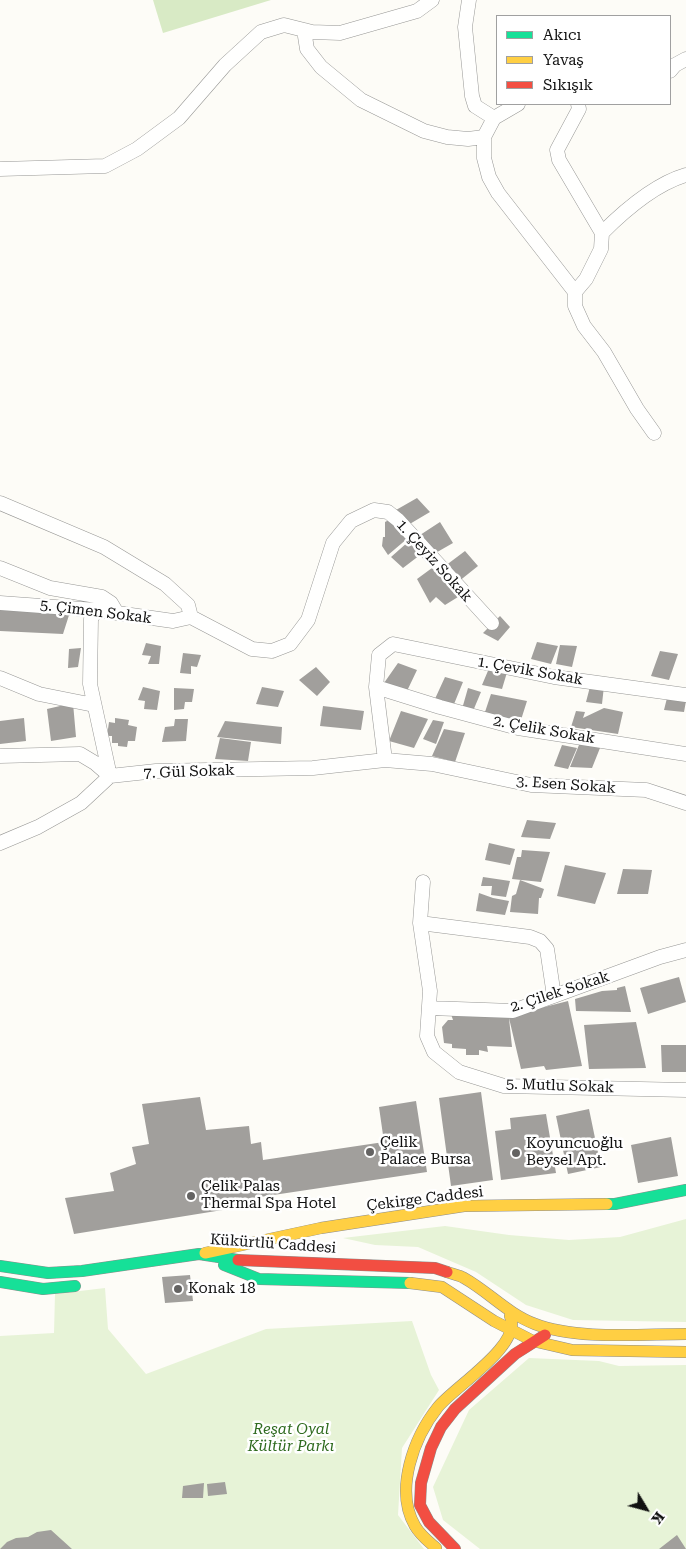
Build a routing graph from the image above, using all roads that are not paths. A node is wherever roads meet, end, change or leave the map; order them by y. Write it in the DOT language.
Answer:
graph roads {
  1 [pos="432,0"];
  2 [pos="470,0"];
  3 [pos="304,30"];
  4 [pos="686,59"];
  5 [pos="671,70"];
  6 [pos="516,105"];
  7 [pos="578,105"];
  8 [pos="494,118"];
  9 [pos="484,137"];
  10 [pos="0,169"];
  11 [pos="686,175"];
  12 [pos="602,233"];
  13 [pos="575,292"];
  14 [pos="654,433"];
  15 [pos="0,503"];
  16 [pos="0,568"];
  17 [pos="0,603"];
  18 [pos="96,610"];
  19 [pos="117,613"];
  20 [pos="191,617"];
  21 [pos="492,624"];
  22 [pos="0,678"];
  23 [pos="376,687"];
  24 [pos="686,695"];
  25 [pos="94,705"];
  26 [pos="686,754"];
  27 [pos="0,756"];
  28 [pos="386,760"];
  29 [pos="110,776"];
  30 [pos="686,803"];
  31 [pos="0,843"];
  32 [pos="423,882"];
  33 [pos="420,922"];
  34 [pos="686,950"];
  35 [pos="554,996"];
  36 [pos="429,1008"];
  37 [pos="686,1090"];
  38 [pos="686,1190"];
  39 [pos="199,1254"];
  40 [pos="0,1266"];
  41 [pos="115,1277"];
  42 [pos="0,1282"];
  43 [pos="88,1285"];
  44 [pos="508,1309"];
  45 [pos="556,1330"];
  46 [pos="512,1331"];
  47 [pos="686,1334"];
  48 [pos="533,1340"];
  49 [pos="686,1352"];
  50 [pos="436,1549"];
  51 [pos="455,1549"];
  1 -- 3 [label="street"];
  2 -- 8 [label="street"];
  3 -- 9 [label="street"];
  3 -- 10 [label="street"];
  4 -- 5 [label="street"];
  6 -- 8 [label="street"];
  7 -- 12 [label="street"];
  8 -- 9 [label="street"];
  9 -- 13 [label="street"];
  11 -- 12 [label="street"];
  12 -- 13 [label="street"];
  13 -- 14 [label="street"];
  15 -- 20 [label="street"];
  16 -- 19 [label="street"];
  17 -- 18 [label="street, 5. Çimen Sokak"];
  18 -- 19 [label="street, 5. Çimen Sokak"];
  18 -- 25 [label="street"];
  19 -- 20 [label="street, 5. Çimen Sokak"];
  20 -- 21 [label="street, 1. Çeyiz Sokak"];
  22 -- 25 [label="street"];
  23 -- 24 [label="street, 1. Çevik Sokak"];
  23 -- 26 [label="street, 2. Çelik Sokak"];
  23 -- 28 [label="street"];
  25 -- 29 [label="street"];
  27 -- 29 [label="street"];
  28 -- 29 [label="street, 7. Gül Sokak"];
  28 -- 30 [label="street, 3. Esen Sokak"];
  29 -- 31 [label="street"];
  32 -- 33 [label="street, 5. Mutlu Sokak"];
  33 -- 35 [label="street"];
  33 -- 36 [label="street, 5. Mutlu Sokak"];
  34 -- 35 [label="street, 2. Çilek Sokak"];
  35 -- 36 [label="street, 2. Çilek Sokak"];
  36 -- 37 [label="street, 5. Mutlu Sokak"];
  38 -- 39 [label="main road, Çekirge Caddesi"];
  39 -- 40 [label="main road, Çekirge Caddesi"];
  39 -- 41 [label="main road, Çekirge Caddesi"];
  39 -- 44 [label="main road, Kükürtlü Caddesi"];
  39 -- 46 [label="main road, Kükürtlü Caddesi"];
  42 -- 43 [label="main road"];
  44 -- 45 [label="main road, Kükürtlü Caddesi"];
  44 -- 46 [label="main road"];
  45 -- 47 [label="main road, Kükürtlü Caddesi"];
  45 -- 48 [label="main road"];
  46 -- 48 [label="main road, Kükürtlü Caddesi"];
  46 -- 50 [label="main road"];
  48 -- 49 [label="main road, Kükürtlü Caddesi"];
  48 -- 51 [label="main road"];
}
